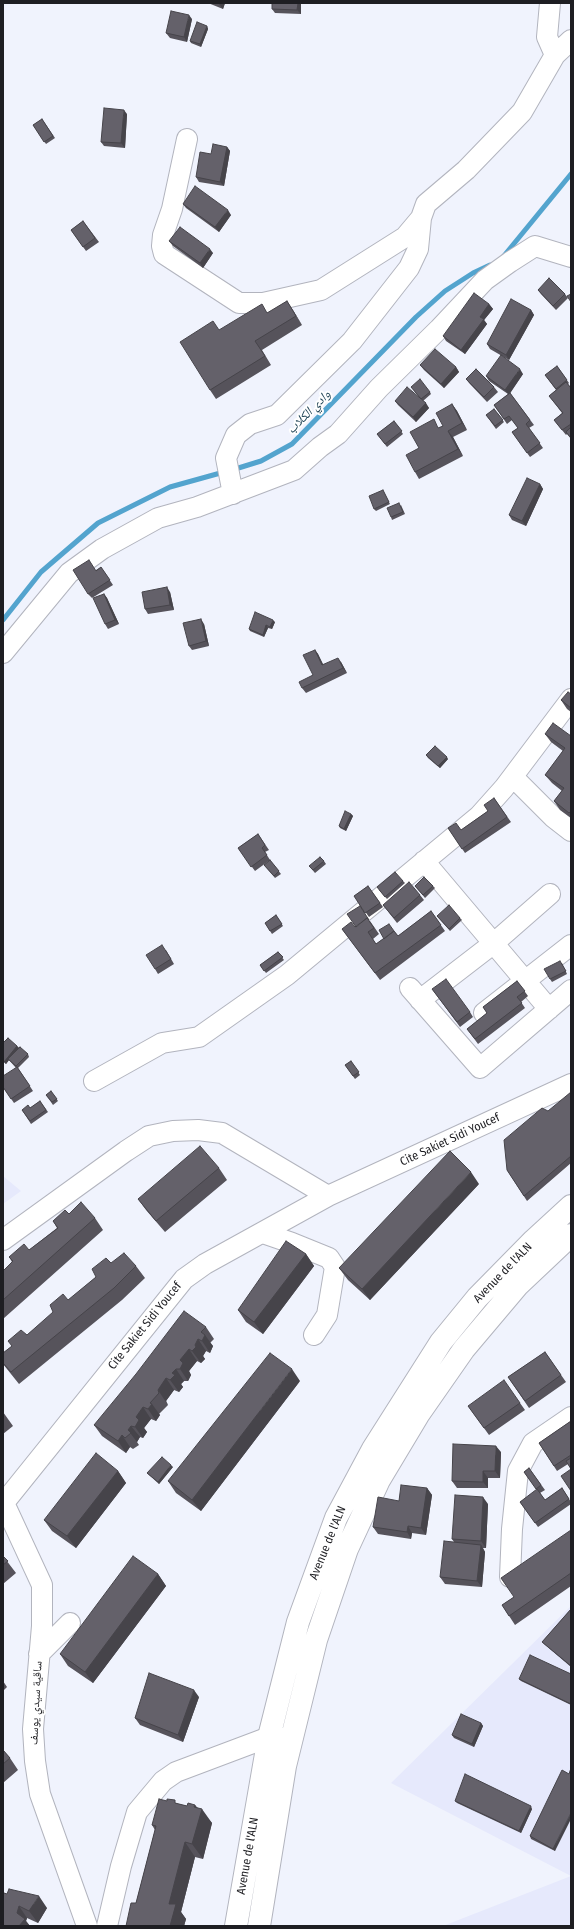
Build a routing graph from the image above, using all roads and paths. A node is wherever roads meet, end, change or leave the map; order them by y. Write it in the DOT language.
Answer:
graph roads {
  1 [pos="550,3"];
  2 [pos="571,40"];
  3 [pos="555,55"];
  4 [pos="187,139"];
  5 [pos="420,218"];
  6 [pos="571,257"];
  7 [pos="233,494"];
  8 [pos="3,652"];
  9 [pos="571,699"];
  10 [pos="513,777"];
  11 [pos="571,831"];
  12 [pos="424,862"];
  13 [pos="550,894"];
  14 [pos="494,943"];
  15 [pos="571,945"];
  16 [pos="526,981"];
  17 [pos="571,990"];
  18 [pos="549,1009"];
  19 [pos="484,1013"];
  20 [pos="94,1081"];
  21 [pos="571,1084"];
  22 [pos="328,1196"];
  23 [pos="571,1206"];
  24 [pos="263,1233"];
  25 [pos="571,1235"];
  26 [pos="3,1240"];
  27 [pos="314,1335"];
  28 [pos="571,1417"];
  29 [pos="4,1504"];
  30 [pos="529,1565"];
  31 [pos="70,1623"];
  32 [pos="39,1654"];
  33 [pos="269,1737"];
  34 [pos="292,1738"];
  35 [pos="87,1926"];
  36 [pos="107,1926"];
  37 [pos="236,1926"];
  38 [pos="259,1926"];
  1 -- 3 [label="street"];
  2 -- 3 [label="street"];
  3 -- 5 [label="street"];
  4 -- 5 [label="street"];
  5 -- 7 [label="street"];
  6 -- 7 [label="street"];
  7 -- 8 [label="street"];
  9 -- 10 [label="street"];
  10 -- 11 [label="street"];
  10 -- 12 [label="street"];
  12 -- 14 [label="street"];
  12 -- 20 [label="street"];
  13 -- 14 [label="street"];
  14 -- 16 [label="street"];
  14 -- 18 [label="street"];
  15 -- 16 [label="street"];
  16 -- 18 [label="street"];
  16 -- 19 [label="street"];
  17 -- 18 [label="street"];
  21 -- 22 [label="street, Cite Sakiet Sidi Youcef"];
  22 -- 24 [label="street, Cite Sakiet Sidi Youcef"];
  22 -- 26 [label="street"];
  23 -- 33 [label="main road, Avenue de l'ALN"];
  24 -- 27 [label="street"];
  24 -- 29 [label="street, Cite Sakiet Sidi Youcef"];
  25 -- 34 [label="main road"];
  28 -- 30 [label="street"];
  29 -- 32 [label="street, ساقية سيدي يوسف"];
  31 -- 32 [label="street"];
  32 -- 35 [label="street, ساقية سيدي يوسف"];
  33 -- 34 [label="street"];
  33 -- 36 [label="street"];
  33 -- 37 [label="main road, Avenue de l'ALN"];
  34 -- 38 [label="main road"];
}
